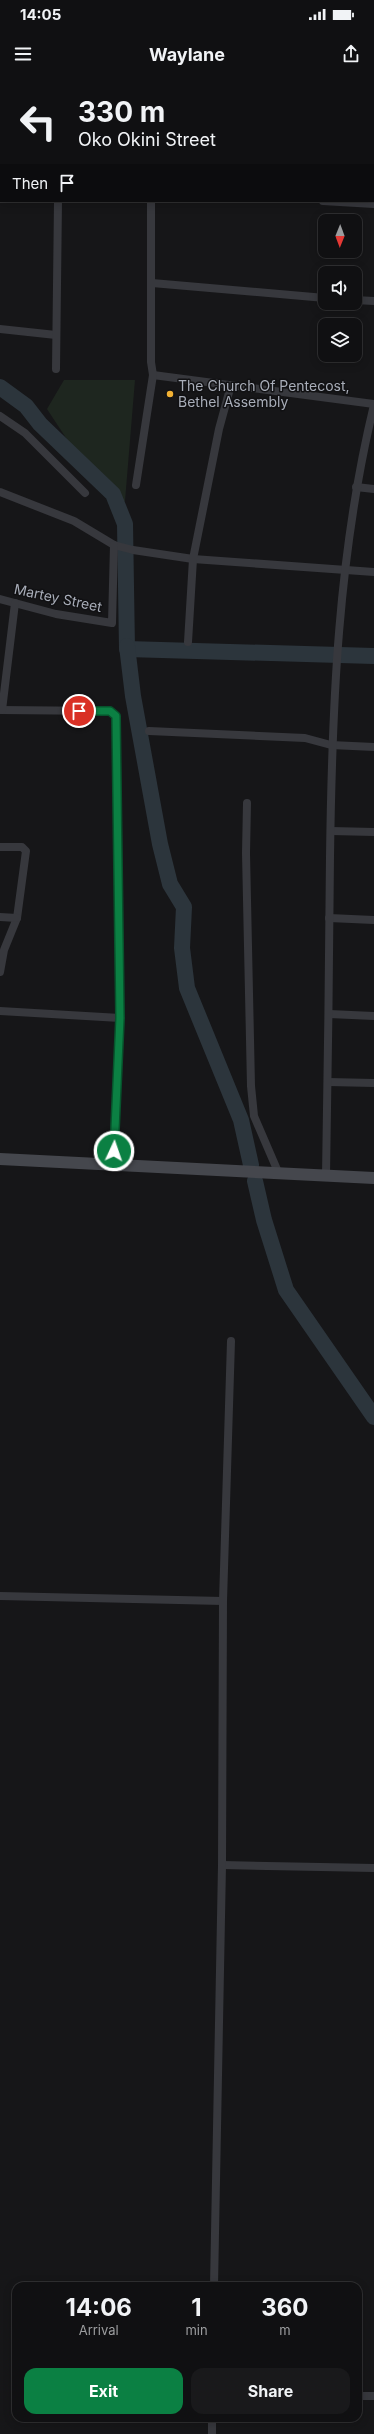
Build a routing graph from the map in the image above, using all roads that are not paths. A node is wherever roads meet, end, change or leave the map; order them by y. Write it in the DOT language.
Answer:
graph roads {
  1 [pos="58,202"];
  2 [pos="151,202"];
  3 [pos="340,202"];
  4 [pos="374,204"];
  5 [pos="152,283"];
  6 [pos="318,297"];
  7 [pos="362,300"];
  8 [pos="374,301"];
  9 [pos="0,329"];
  10 [pos="56,336"];
  11 [pos="56,369"];
  12 [pos="152,375"];
  13 [pos="231,385"];
  14 [pos="374,405"];
  15 [pos="0,416"];
  16 [pos="136,484"];
  17 [pos="356,487"];
  18 [pos="374,489"];
  19 [pos="0,492"];
  20 [pos="85,493"];
  21 [pos="116,545"];
  22 [pos="193,560"];
  23 [pos="344,570"];
  24 [pos="374,572"];
  25 [pos="0,599"];
  26 [pos="15,603"];
  27 [pos="188,642"];
  28 [pos="1,710"];
  29 [pos="149,731"];
  30 [pos="331,745"];
  31 [pos="374,747"];
  32 [pos="247,803"];
  33 [pos="330,831"];
  34 [pos="374,832"];
  35 [pos="0,847"];
  36 [pos="0,917"];
  37 [pos="17,918"];
  38 [pos="329,918"];
  39 [pos="374,920"];
  40 [pos="0,972"];
  41 [pos="0,1011"];
  42 [pos="329,1014"];
  43 [pos="374,1016"];
  44 [pos="120,1018"];
  45 [pos="328,1082"];
  46 [pos="374,1083"];
  47 [pos="0,1159"];
  48 [pos="113,1166"];
  49 [pos="279,1174"];
  50 [pos="326,1176"];
  51 [pos="374,1178"];
  52 [pos="231,1342"];
  53 [pos="0,1596"];
  54 [pos="223,1600"];
  55 [pos="222,1865"];
  56 [pos="374,1868"];
  57 [pos="214,2282"];
  58 [pos="362,2396"];
  59 [pos="374,2396"];
  60 [pos="212,2422"];
  61 [pos="212,2434"];
  1 -- 10 [label="street"];
  2 -- 5 [label="street"];
  3 -- 4 [label="street"];
  5 -- 6 [label="street"];
  5 -- 12 [label="street"];
  7 -- 8 [label="street"];
  9 -- 10 [label="street"];
  10 -- 11 [label="street"];
  12 -- 13 [label="street"];
  12 -- 16 [label="street"];
  13 -- 14 [label="street"];
  13 -- 22 [label="street"];
  14 -- 17 [label="street"];
  15 -- 20 [label="street"];
  17 -- 18 [label="street"];
  17 -- 23 [label="street"];
  19 -- 21 [label="street"];
  21 -- 22 [label="street"];
  21 -- 26 [label="street, Martey Street"];
  22 -- 23 [label="street"];
  22 -- 27 [label="street"];
  23 -- 24 [label="street"];
  23 -- 30 [label="street"];
  25 -- 26 [label="street, Martey Street"];
  26 -- 28 [label="street"];
  28 -- 44 [label="street"];
  29 -- 30 [label="street"];
  30 -- 31 [label="street"];
  30 -- 33 [label="street"];
  32 -- 49 [label="street"];
  33 -- 34 [label="street"];
  33 -- 38 [label="street"];
  35 -- 37 [label="street"];
  36 -- 37 [label="street"];
  37 -- 40 [label="street"];
  38 -- 39 [label="street"];
  38 -- 42 [label="street"];
  41 -- 44 [label="street"];
  42 -- 43 [label="street"];
  42 -- 45 [label="street"];
  44 -- 48 [label="street"];
  45 -- 46 [label="street"];
  45 -- 50 [label="street"];
  47 -- 48 [label="main road"];
  48 -- 49 [label="main road"];
  49 -- 50 [label="main road"];
  50 -- 51 [label="main road"];
  52 -- 54 [label="street"];
  53 -- 54 [label="street"];
  54 -- 55 [label="street"];
  55 -- 56 [label="street"];
  55 -- 57 [label="street"];
  58 -- 59 [label="street"];
  60 -- 61 [label="street"];
}
